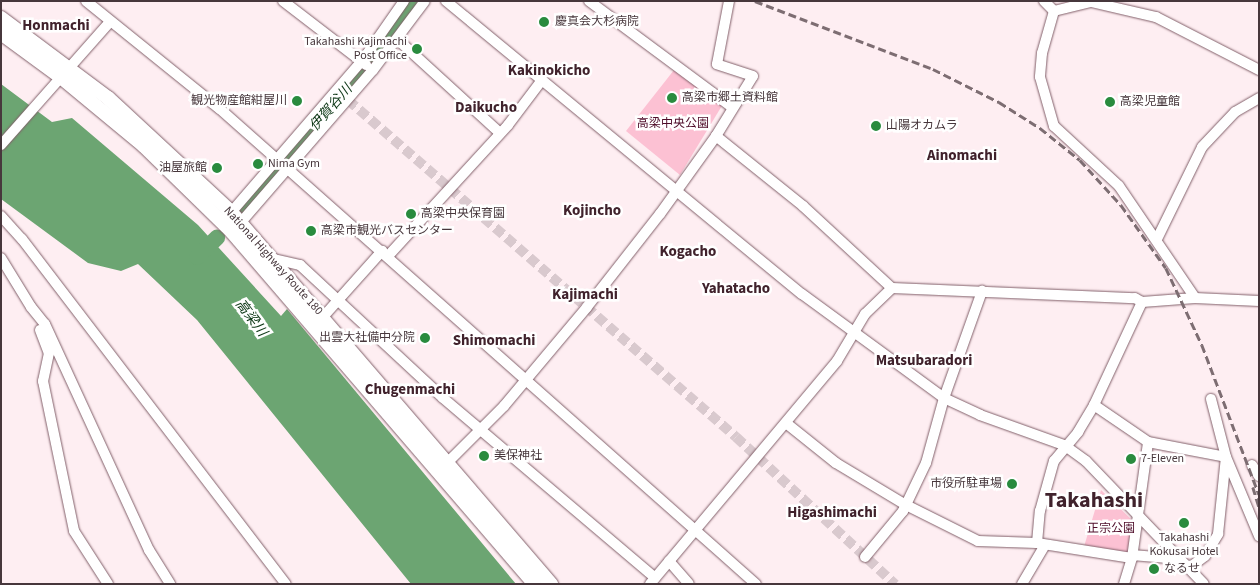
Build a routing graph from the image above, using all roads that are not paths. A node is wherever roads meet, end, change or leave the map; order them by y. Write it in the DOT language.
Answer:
graph roads {
  1 [pos="86,1"];
  2 [pos="283,1"];
  3 [pos="404,1"];
  4 [pos="425,1"];
  5 [pos="446,1"];
  6 [pos="589,1"];
  7 [pos="729,1"];
  8 [pos="1044,1"];
  9 [pos="1054,11"];
  10 [pos="1,18"];
  11 [pos="110,22"];
  12 [pos="1,33"];
  13 [pos="397,39"];
  14 [pos="367,66"];
  15 [pos="1259,70"];
  16 [pos="61,76"];
  17 [pos="542,80"];
  18 [pos="1259,98"];
  19 [pos="733,108"];
  20 [pos="320,120"];
  21 [pos="500,133"];
  22 [pos="716,136"];
  23 [pos="1,145"];
  24 [pos="283,165"];
  25 [pos="675,192"];
  26 [pos="1,216"];
  27 [pos="231,222"];
  28 [pos="1157,239"];
  29 [pos="385,254"];
  30 [pos="1,258"];
  31 [pos="274,259"];
  32 [pos="892,288"];
  33 [pos="982,291"];
  34 [pos="1195,298"];
  35 [pos="339,301"];
  36 [pos="1259,301"];
  37 [pos="1142,302"];
  38 [pos="31,307"];
  39 [pos="323,317"];
  40 [pos="856,333"];
  41 [pos="528,378"];
  42 [pos="944,398"];
  43 [pos="1211,399"];
  44 [pos="1094,404"];
  45 [pos="786,423"];
  46 [pos="480,431"];
  47 [pos="1148,442"];
  48 [pos="1064,445"];
  49 [pos="1226,457"];
  50 [pos="1252,465"];
  51 [pos="443,466"];
  52 [pos="1259,476"];
  53 [pos="906,505"];
  54 [pos="1137,512"];
  55 [pos="696,529"];
  56 [pos="1259,536"];
  57 [pos="1041,544"];
  58 [pos="1132,556"];
  59 [pos="865,557"];
  60 [pos="1180,559"];
  61 [pos="668,561"];
  62 [pos="1189,568"];
  63 [pos="653,581"];
  64 [pos="108,584"];
  65 [pos="170,584"];
  66 [pos="286,584"];
  67 [pos="535,584"];
  68 [pos="551,584"];
  69 [pos="689,584"];
  70 [pos="756,584"];
  71 [pos="1022,584"];
  72 [pos="1124,584"];
  73 [pos="1204,584"];
  1 -- 11 [label="street"];
  2 -- 14 [label="street"];
  3 -- 14 [label="street"];
  4 -- 13 [label="street"];
  5 -- 17 [label="street"];
  6 -- 19 [label="street"];
  7 -- 19 [label="street"];
  8 -- 9 [label="street"];
  9 -- 15 [label="street"];
  9 -- 28 [label="street"];
  10 -- 16 [label="highway, National Highway Route 180"];
  11 -- 16 [label="street"];
  11 -- 24 [label="street"];
  12 -- 16 [label="highway, National Highway Route 180"];
  13 -- 14 [label="street"];
  13 -- 21 [label="street"];
  14 -- 20 [label="street"];
  14 -- 20 [label="street"];
  16 -- 23 [label="street"];
  16 -- 27 [label="highway, National Highway Route 180"];
  17 -- 21 [label="street"];
  17 -- 25 [label="street"];
  18 -- 28 [label="street"];
  19 -- 22 [label="street"];
  20 -- 24 [label="street"];
  21 -- 29 [label="street"];
  22 -- 25 [label="street"];
  22 -- 32 [label="street"];
  24 -- 27 [label="street"];
  24 -- 29 [label="street"];
  25 -- 40 [label="street"];
  25 -- 41 [label="street"];
  26 -- 66 [label="street"];
  27 -- 31 [label="highway, National Highway Route 180"];
  27 -- 51 [label="highway, National Highway Route 180"];
  28 -- 34 [label="street"];
  29 -- 35 [label="street"];
  29 -- 41 [label="street"];
  30 -- 38 [label="street"];
  31 -- 35 [label="street"];
  31 -- 39 [label="highway, National Highway Route 180"];
  32 -- 33 [label="street"];
  32 -- 40 [label="street"];
  33 -- 37 [label="street"];
  33 -- 42 [label="street"];
  34 -- 36 [label="street"];
  34 -- 37 [label="street"];
  35 -- 39 [label="street"];
  35 -- 46 [label="street"];
  37 -- 44 [label="street"];
  38 -- 64 [label="street"];
  38 -- 65 [label="street"];
  39 -- 51 [label="highway, National Highway Route 180"];
  40 -- 42 [label="street"];
  40 -- 45 [label="street"];
  41 -- 46 [label="street"];
  41 -- 55 [label="street"];
  42 -- 48 [label="street"];
  42 -- 53 [label="street"];
  43 -- 49 [label="street"];
  44 -- 47 [label="street"];
  44 -- 48 [label="street"];
  45 -- 53 [label="street"];
  45 -- 55 [label="street"];
  46 -- 51 [label="street"];
  46 -- 63 [label="street"];
  47 -- 49 [label="street"];
  47 -- 54 [label="street"];
  48 -- 54 [label="street"];
  48 -- 57 [label="street"];
  49 -- 56 [label="street"];
  49 -- 62 [label="street"];
  50 -- 52 [label="street"];
  51 -- 67 [label="highway, National Highway Route 180"];
  51 -- 68 [label="highway, National Highway Route 180"];
  53 -- 57 [label="street"];
  53 -- 59 [label="street"];
  54 -- 58 [label="street"];
  54 -- 60 [label="street"];
  55 -- 61 [label="street"];
  55 -- 70 [label="street"];
  57 -- 58 [label="street"];
  57 -- 71 [label="street"];
  58 -- 60 [label="street"];
  58 -- 72 [label="street"];
  60 -- 62 [label="street"];
  61 -- 63 [label="street"];
  61 -- 69 [label="street"];
  62 -- 73 [label="street"];
}
